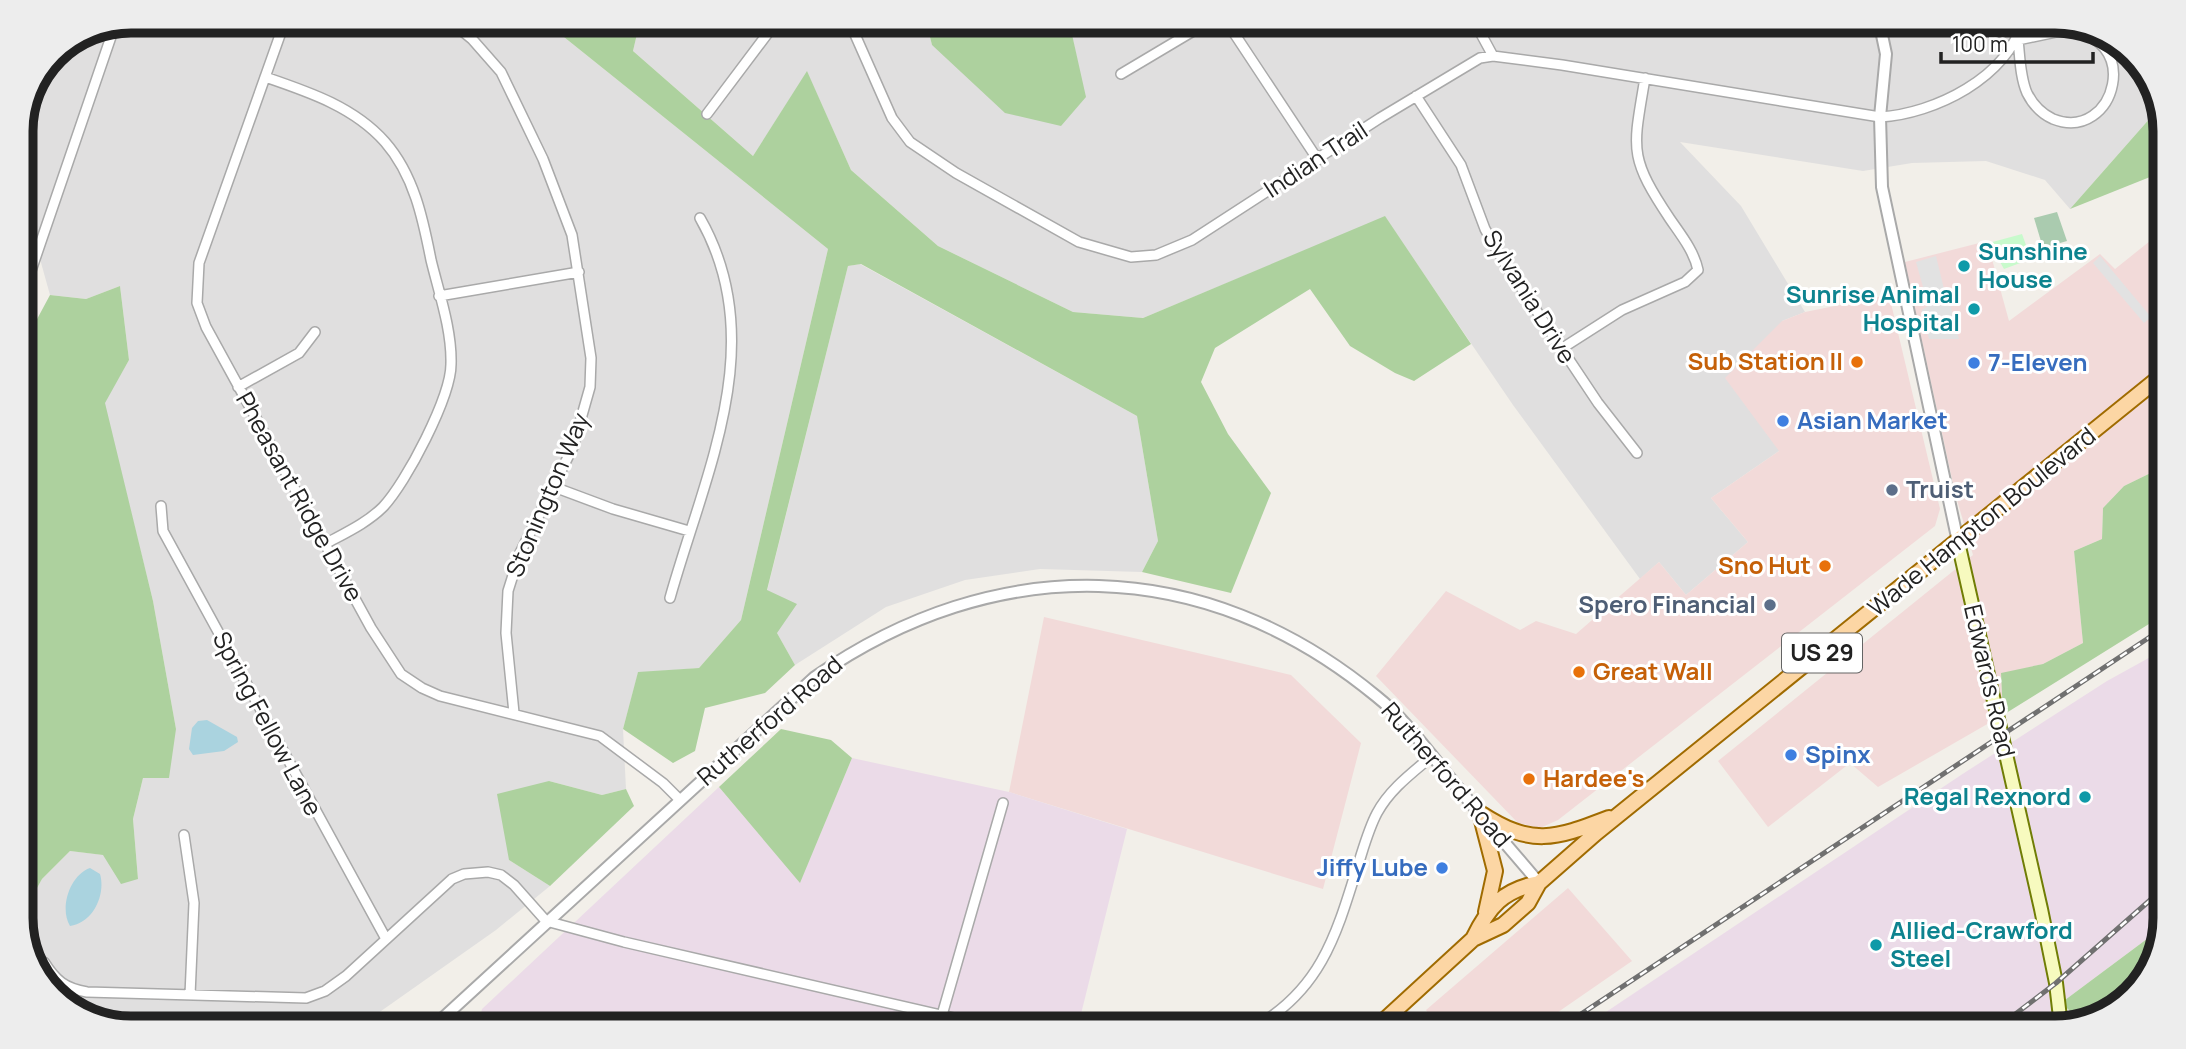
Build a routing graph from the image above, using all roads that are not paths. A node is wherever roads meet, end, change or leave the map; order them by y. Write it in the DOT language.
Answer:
graph roads {
  1 [pos="281,33"];
  2 [pos="465,33"];
  3 [pos="768,33"];
  4 [pos="854,33"];
  5 [pos="1190,33"];
  6 [pos="1234,33"];
  7 [pos="1481,33"];
  8 [pos="1882,33"];
  9 [pos="2019,33"];
  10 [pos="2051,33"];
  11 [pos="111,36"];
  12 [pos="2018,40"];
  13 [pos="2099,44"];
  14 [pos="1493,56"];
  15 [pos="1121,74"];
  16 [pos="265,77"];
  17 [pos="1645,78"];
  18 [pos="1416,96"];
  19 [pos="707,114"];
  20 [pos="1880,117"];
  21 [pos="1318,160"];
  22 [pos="700,218"];
  23 [pos="33,265"];
  24 [pos="579,272"];
  25 [pos="439,296"];
  26 [pos="315,332"];
  27 [pos="1561,349"];
  28 [pos="2153,383"];
  29 [pos="238,387"];
  30 [pos="1637,453"];
  31 [pos="554,487"];
  32 [pos="161,506"];
  33 [pos="689,531"];
  34 [pos="1958,542"];
  35 [pos="325,544"];
  36 [pos="670,598"];
  37 [pos="514,713"];
  38 [pos="1432,756"];
  39 [pos="680,800"];
  40 [pos="1003,803"];
  41 [pos="1623,812"];
  42 [pos="1480,813"];
  43 [pos="184,835"];
  44 [pos="1539,883"];
  45 [pos="1486,912"];
  46 [pos="547,921"];
  47 [pos="385,937"];
  48 [pos="1473,939"];
  49 [pos="44,962"];
  50 [pos="54,977"];
  51 [pos="57,981"];
  52 [pos="190,995"];
  53 [pos="445,1016"];
  54 [pos="942,1016"];
  55 [pos="1270,1016"];
  56 [pos="1389,1016"];
  57 [pos="2059,1016"];
  1 -- 16 [label="street, Pheasant Ridge Drive"];
  2 -- 24 [label="street, Stonington Way"];
  3 -- 19 [label="street"];
  4 -- 21 [label="street, Indian Trail"];
  5 -- 15 [label="street"];
  6 -- 21 [label="street"];
  7 -- 14 [label="street"];
  8 -- 20 [label="street"];
  9 -- 12 [label="street"];
  10 -- 12 [label="street"];
  11 -- 23 [label="street"];
  12 -- 13 [label="street"];
  12 -- 20 [label="street, Indian Trail"];
  14 -- 17 [label="street, Indian Trail"];
  14 -- 18 [label="street, Indian Trail"];
  16 -- 25 [label="street"];
  16 -- 29 [label="street, Pheasant Ridge Drive"];
  17 -- 20 [label="street, Indian Trail"];
  17 -- 27 [label="street"];
  18 -- 21 [label="street, Indian Trail"];
  18 -- 27 [label="street, Sylvania Drive"];
  20 -- 34 [label="street"];
  22 -- 33 [label="street"];
  24 -- 25 [label="street"];
  24 -- 31 [label="street, Stonington Way"];
  25 -- 35 [label="street"];
  26 -- 29 [label="street"];
  27 -- 30 [label="street, Sylvania Drive"];
  28 -- 34 [label="main road, Wade Hampton Boulevard / US 29"];
  29 -- 35 [label="street, Pheasant Ridge Drive"];
  31 -- 33 [label="street"];
  31 -- 37 [label="street, Stonington Way"];
  32 -- 47 [label="street, Spring Fellow Lane"];
  33 -- 36 [label="street"];
  34 -- 41 [label="main road, Wade Hampton Boulevard / US 29"];
  34 -- 57 [label="main road, Edwards Road"];
  35 -- 37 [label="street, Pheasant Ridge Drive"];
  37 -- 39 [label="street, Pheasant Ridge Drive"];
  38 -- 39 [label="street, Rutherford Road"];
  38 -- 42 [label="street, Rutherford Road"];
  38 -- 55 [label="street"];
  39 -- 46 [label="street, Rutherford Road"];
  40 -- 54 [label="street"];
  41 -- 42 [label="main road"];
  41 -- 44 [label="main road, Wade Hampton Boulevard / US 29"];
  42 -- 44 [label="street, Rutherford Road"];
  42 -- 45 [label="main road"];
  43 -- 52 [label="street"];
  44 -- 45 [label="main road, Wade Hampton Boulevard / US 29"];
  44 -- 48 [label="main road, Wade Hampton Boulevard / US 29"];
  45 -- 48 [label="main road, Wade Hampton Boulevard / US 29"];
  46 -- 47 [label="street"];
  46 -- 53 [label="street, Rutherford Road"];
  46 -- 54 [label="street"];
  47 -- 52 [label="street"];
  48 -- 56 [label="main road, Wade Hampton Boulevard / US 29"];
  49 -- 50 [label="street"];
  51 -- 52 [label="street"];
}
